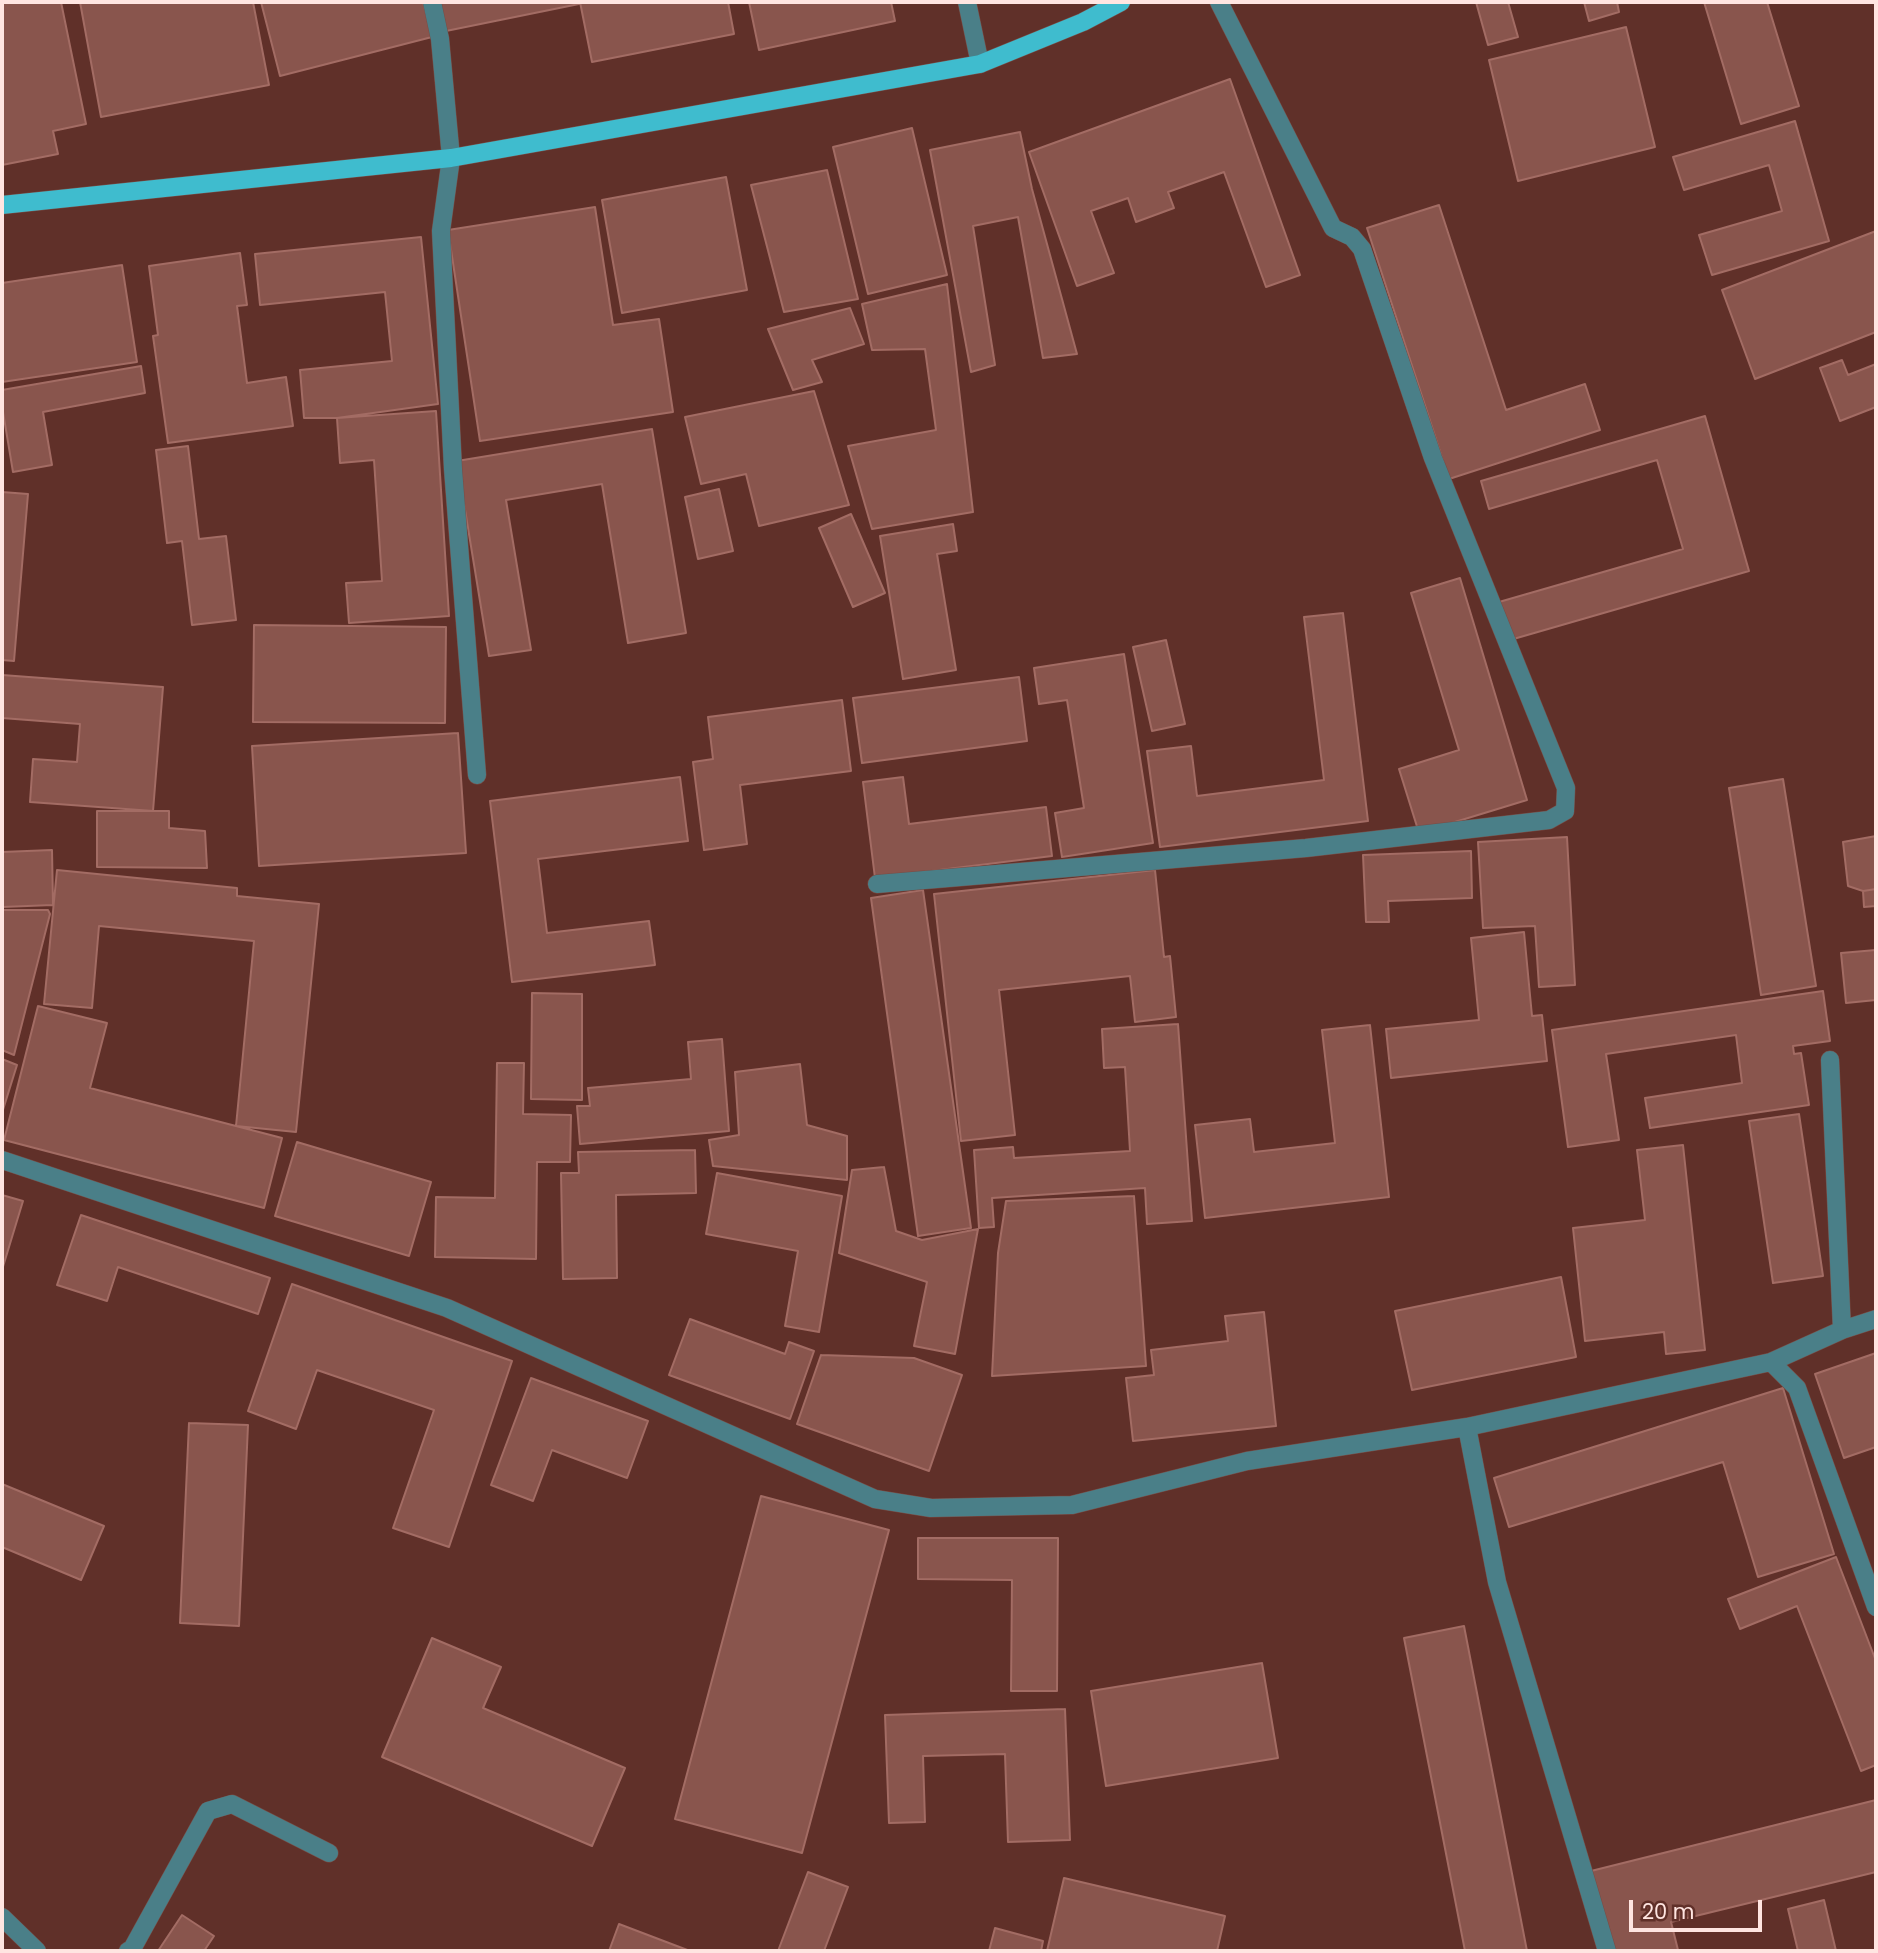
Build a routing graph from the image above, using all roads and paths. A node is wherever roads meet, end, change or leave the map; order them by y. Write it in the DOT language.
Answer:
graph roads {
  1 [pos="432,2"];
  2 [pos="967,2"];
  3 [pos="1121,2"];
  4 [pos="1219,2"];
  5 [pos="980,64"];
  6 [pos="452,158"];
  7 [pos="2,205"];
  8 [pos="477,775"];
  9 [pos="877,884"];
  10 [pos="1830,1060"];
  11 [pos="2,1160"];
  12 [pos="1876,1320"];
  13 [pos="1842,1330"];
  14 [pos="1771,1362"];
  15 [pos="1467,1427"];
  16 [pos="1876,1607"];
  17 [pos="329,1853"];
  18 [pos="2,1917"];
  19 [pos="37,1951"];
  20 [pos="128,1951"];
  21 [pos="1607,1951"];
  1 -- 6 [label="street"];
  2 -- 5 [label="street"];
  3 -- 5 [label="main road"];
  4 -- 9 [label="street"];
  5 -- 6 [label="main road"];
  6 -- 7 [label="main road"];
  6 -- 8 [label="street"];
  10 -- 13 [label="street"];
  11 -- 15 [label="street"];
  12 -- 13 [label="street"];
  13 -- 14 [label="street"];
  14 -- 15 [label="street"];
  14 -- 16 [label="street"];
  15 -- 21 [label="street"];
  17 -- 20 [label="street"];
  18 -- 19 [label="street"];
}
